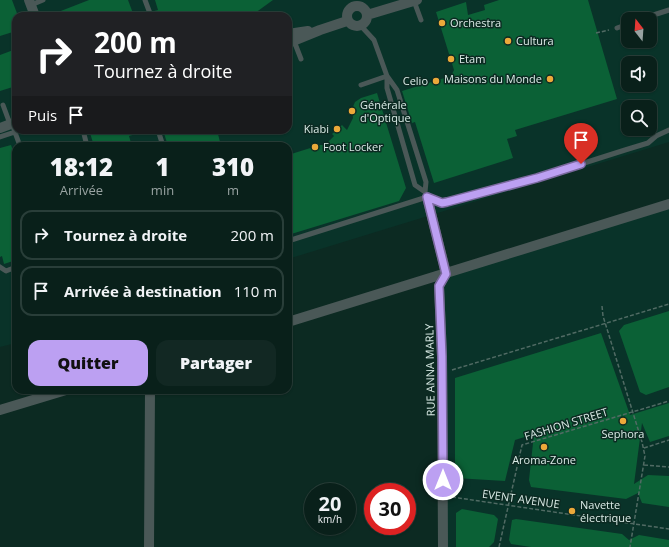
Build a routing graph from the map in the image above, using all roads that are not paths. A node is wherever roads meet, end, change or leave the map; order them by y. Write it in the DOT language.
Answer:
graph roads {
  1 [pos="43,0"];
  2 [pos="145,0"];
  3 [pos="415,0"];
  4 [pos="30,2"];
  5 [pos="356,3"];
  6 [pos="669,10"];
  7 [pos="34,12"];
  8 [pos="150,12"];
  9 [pos="657,14"];
  10 [pos="367,15"];
  11 [pos="421,20"];
  12 [pos="348,21"];
  13 [pos="361,26"];
  14 [pos="621,27"];
  15 [pos="617,28"];
  16 [pos="292,35"];
  17 [pos="292,40"];
  18 [pos="301,60"];
  19 [pos="388,76"];
  20 [pos="361,85"];
  21 [pos="3,104"];
  22 [pos="11,126"];
  23 [pos="669,130"];
  24 [pos="0,137"];
  25 [pos="426,195"];
  26 [pos="669,204"];
  27 [pos="292,240"];
  28 [pos="0,267"];
  29 [pos="12,269"];
  30 [pos="446,274"];
  31 [pos="292,321"];
  32 [pos="53,394"];
  33 [pos="150,394"];
  34 [pos="0,410"];
  35 [pos="149,547"];
  36 [pos="443,547"];
  1 -- 4 [label="lane"];
  2 -- 8 [label="lane"];
  3 -- 10 [label="street"];
  3 -- 11 [label="lane"];
  4 -- 7 [label="street"];
  5 -- 10 [label="street"];
  5 -- 12 [label="street"];
  6 -- 9 [label="lane"];
  10 -- 13 [label="street"];
  12 -- 13 [label="street"];
  12 -- 16 [label="street"];
  13 -- 19 [label="lane"];
  14 -- 15 [label="lane"];
  17 -- 18 [label="lane"];
  19 -- 20 [label="lane"];
  19 -- 25 [label="lane"];
  19 -- 25 [label="lane"];
  21 -- 22 [label="lane"];
  22 -- 24 [label="lane"];
  23 -- 25 [label="lane"];
  25 -- 27 [label="lane"];
  25 -- 30 [label="street"];
  26 -- 30 [label="street"];
  28 -- 29 [label="lane"];
  30 -- 31 [label="street"];
  30 -- 36 [label="street, RUE ANNA MARLY"];
  32 -- 34 [label="street"];
  33 -- 35 [label="street"];
}
